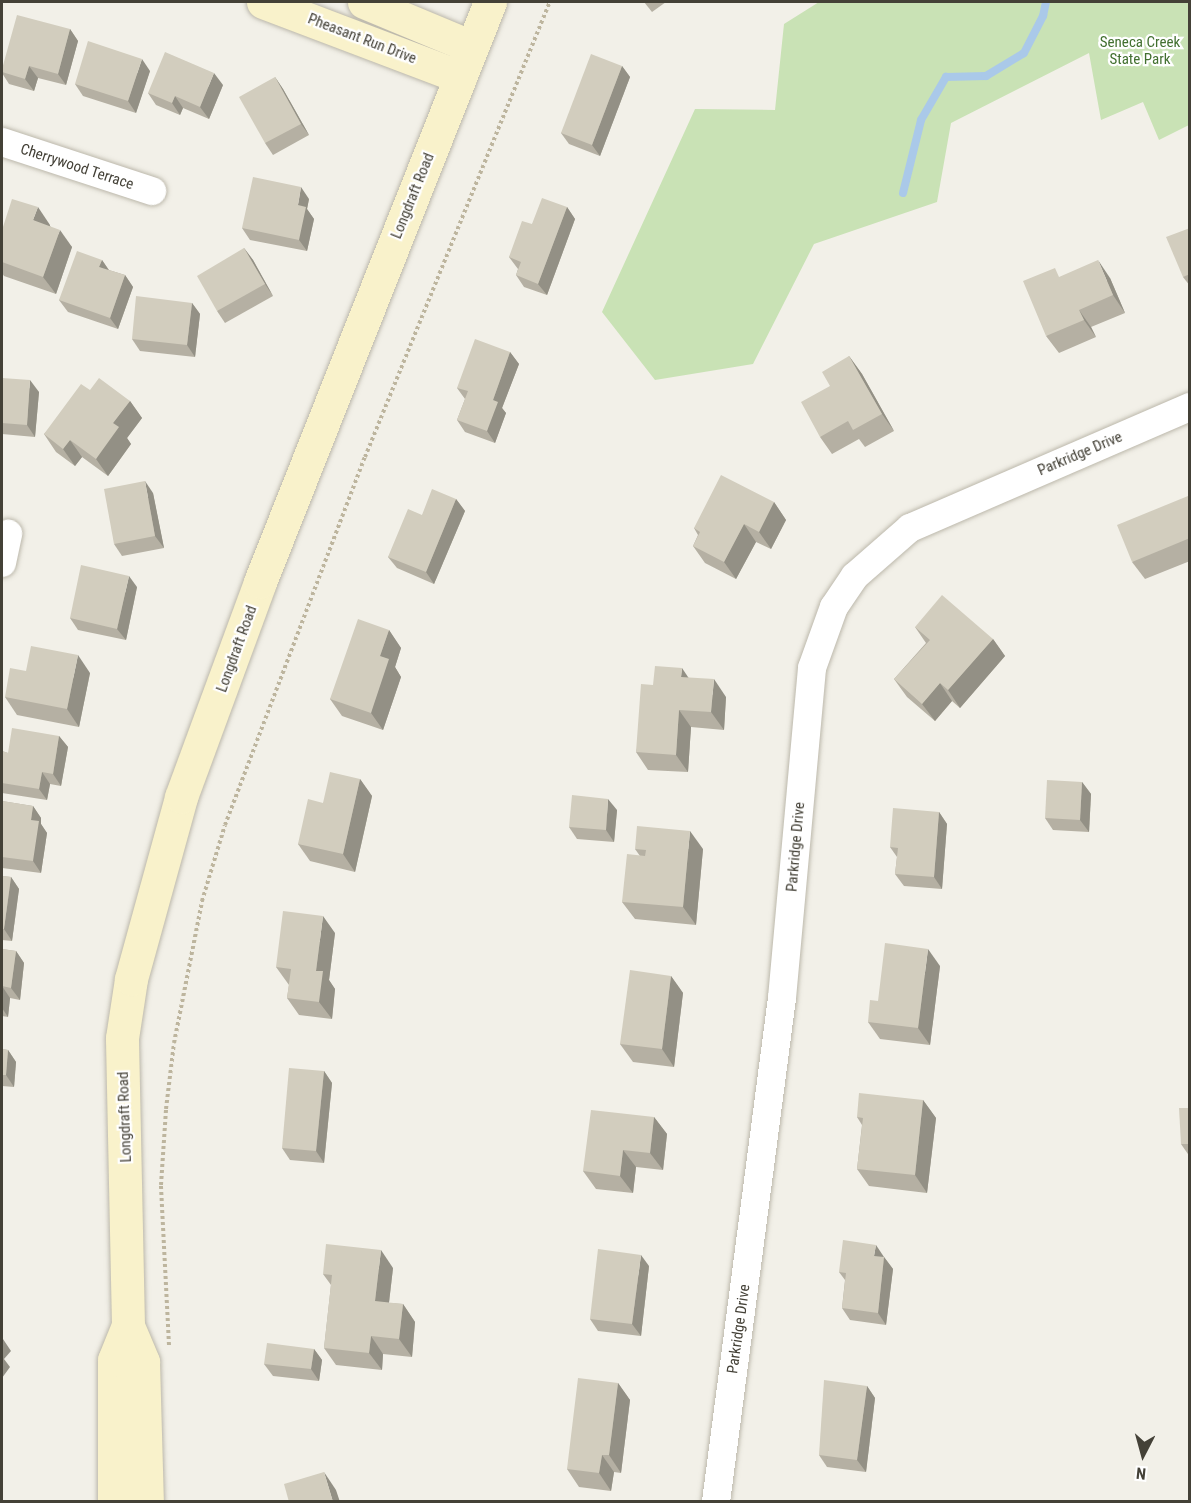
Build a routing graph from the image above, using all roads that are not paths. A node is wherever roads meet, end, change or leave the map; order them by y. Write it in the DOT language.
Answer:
graph roads {
  1 [pos="263,2"];
  2 [pos="364,2"];
  3 [pos="490,2"];
  4 [pos="472,47"];
  5 [pos="460,77"];
  6 [pos="2,142"];
  7 [pos="152,191"];
  8 [pos="1190,406"];
  9 [pos="8,534"];
  10 [pos="2,563"];
  11 [pos="128,1326"];
  12 [pos="114,1502"];
  13 [pos="147,1502"];
  14 [pos="716,1502"];
  1 -- 5 [label="street, Pheasant Run Drive"];
  2 -- 4 [label="street"];
  3 -- 4 [label="street, Longdraft Road"];
  4 -- 5 [label="street, Longdraft Road"];
  5 -- 11 [label="street, Longdraft Road"];
  6 -- 7 [label="street, Cherrywood Terrace"];
  8 -- 14 [label="street, Parkridge Drive"];
  9 -- 10 [label="street"];
  11 -- 12 [label="street, Longdraft Road"];
  11 -- 13 [label="street, Longdraft Road"];
}
